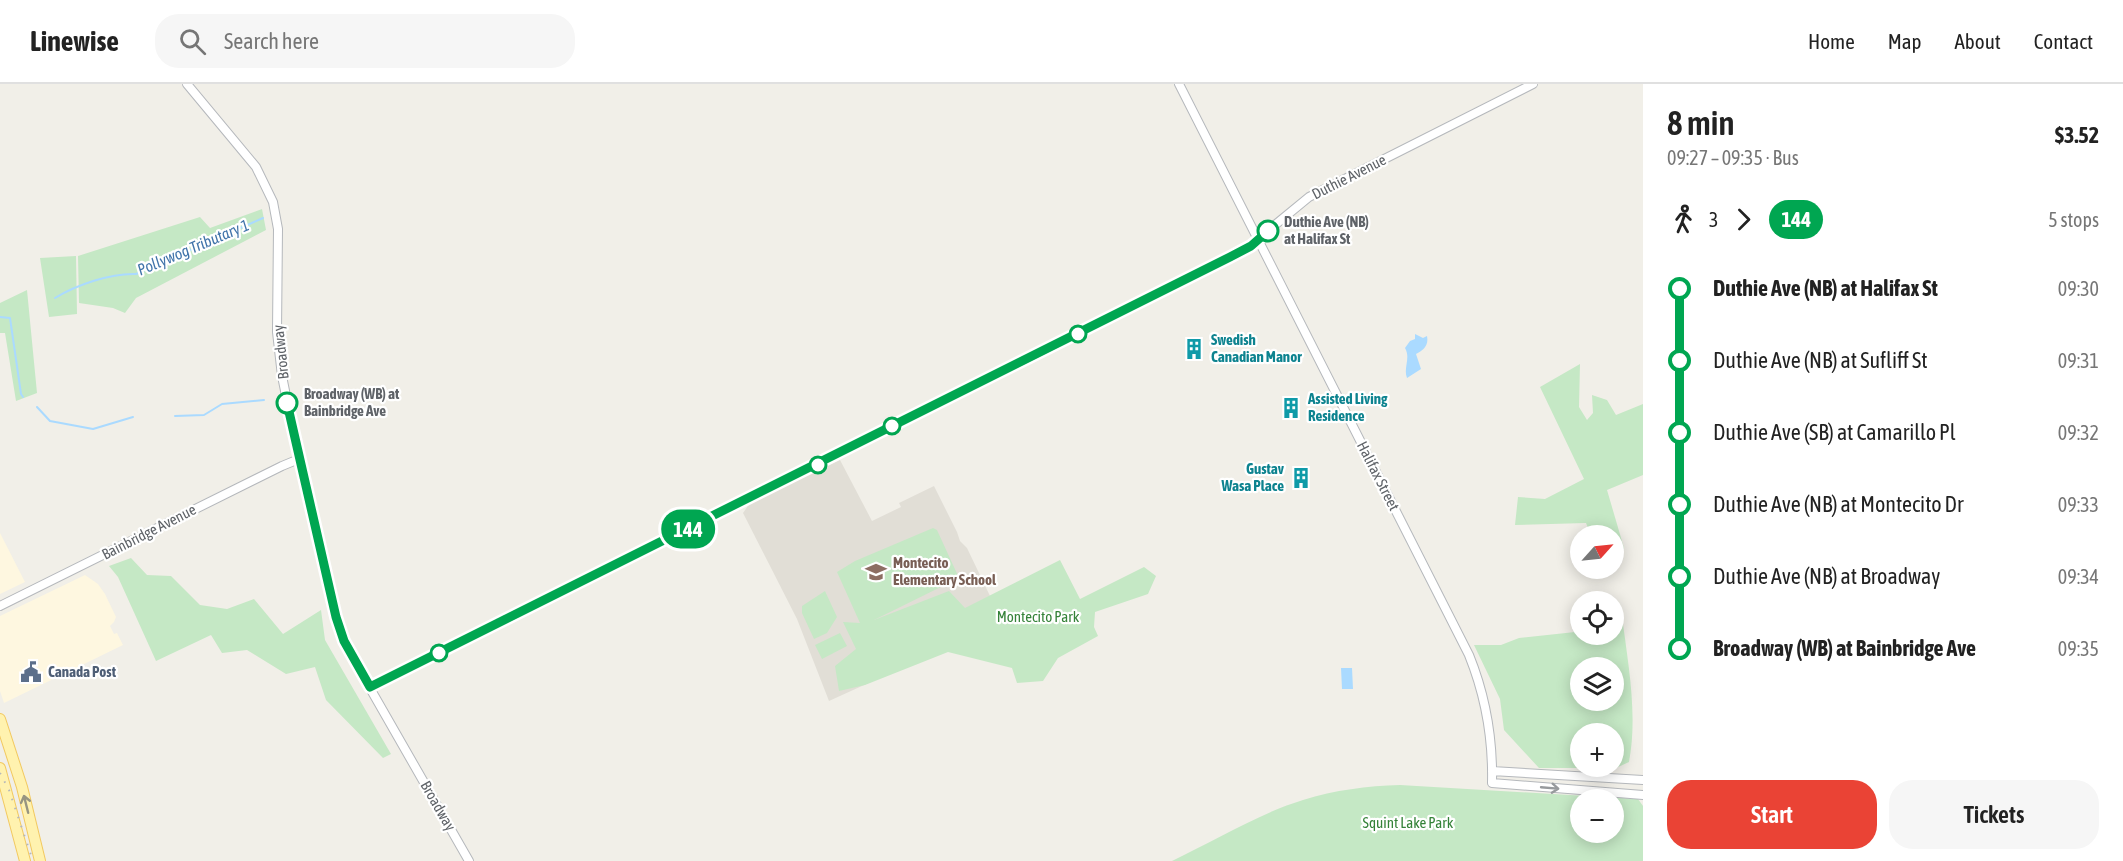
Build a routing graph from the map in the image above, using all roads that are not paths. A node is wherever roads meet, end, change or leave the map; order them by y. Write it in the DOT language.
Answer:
graph roads {
  1 [pos="187,84"];
  2 [pos="1179,84"];
  3 [pos="1533,84"];
  4 [pos="1258,240"];
  5 [pos="299,459"];
  6 [pos="0,606"];
  7 [pos="370,687"];
  8 [pos="0,719"];
  9 [pos="0,768"];
  10 [pos="1492,771"];
  11 [pos="1643,780"];
  12 [pos="1643,795"];
  13 [pos="25,861"];
  14 [pos="40,861"];
  15 [pos="470,861"];
  1 -- 5 [label="street, Broadway"];
  2 -- 4 [label="street, Halifax Street"];
  3 -- 4 [label="street, Duthie Avenue"];
  4 -- 7 [label="street, Duthie Avenue"];
  4 -- 10 [label="street, Halifax Street"];
  5 -- 6 [label="street, Bainbridge Avenue"];
  5 -- 7 [label="street, Broadway"];
  7 -- 15 [label="street, Broadway"];
  14 -- 8 [label="main road, one-way"];
  9 -- 13 [label="main road"];
  10 -- 11 [label="street"];
  10 -- 12 [label="street, Halifax Street, one-way"];
}
